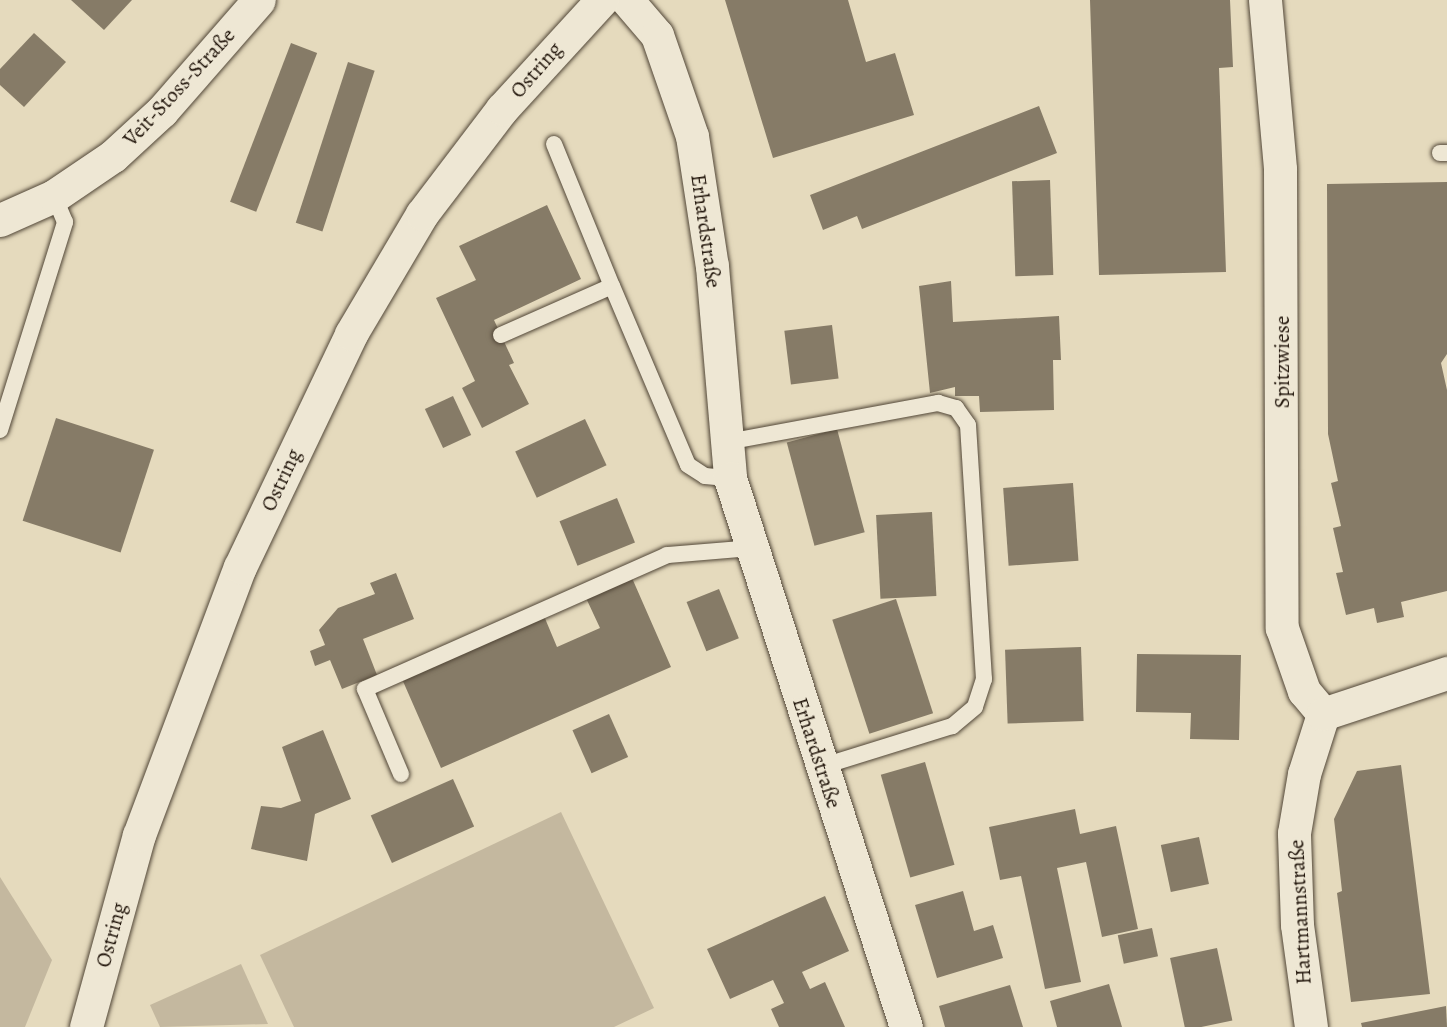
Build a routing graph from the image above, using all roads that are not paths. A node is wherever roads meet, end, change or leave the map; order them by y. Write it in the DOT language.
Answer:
graph roads {
  1 [pos="259,0"];
  2 [pos="602,0"];
  3 [pos="627,0"];
  4 [pos="1265,0"];
  5 [pos="554,144"];
  6 [pos="54,196"];
  7 [pos="0,220"];
  8 [pos="612,286"];
  9 [pos="501,334"];
  10 [pos="0,430"];
  11 [pos="727,442"];
  12 [pos="730,478"];
  13 [pos="752,548"];
  14 [pos="1447,673"];
  15 [pos="1323,714"];
  16 [pos="820,767"];
  17 [pos="401,774"];
  18 [pos="86,1027"];
  19 [pos="906,1027"];
  20 [pos="1311,1027"];
  1 -- 6 [label="street, Veit-Stoss-Straße"];
  2 -- 18 [label="street, Ostring"];
  3 -- 11 [label="street, Erhardstraße"];
  4 -- 15 [label="street, Spitzwiese"];
  5 -- 8 [label="lane"];
  6 -- 7 [label="street, Veit-Stoss-Straße"];
  6 -- 10 [label="lane"];
  8 -- 9 [label="lane"];
  8 -- 12 [label="lane"];
  11 -- 12 [label="street, Erhardstraße"];
  11 -- 16 [label="lane"];
  12 -- 13 [label="street, Erhardstraße"];
  13 -- 16 [label="street, Erhardstraße"];
  13 -- 17 [label="lane"];
  14 -- 15 [label="street"];
  15 -- 20 [label="street, Hartmannstraße"];
  16 -- 19 [label="street, Erhardstraße"];
}
